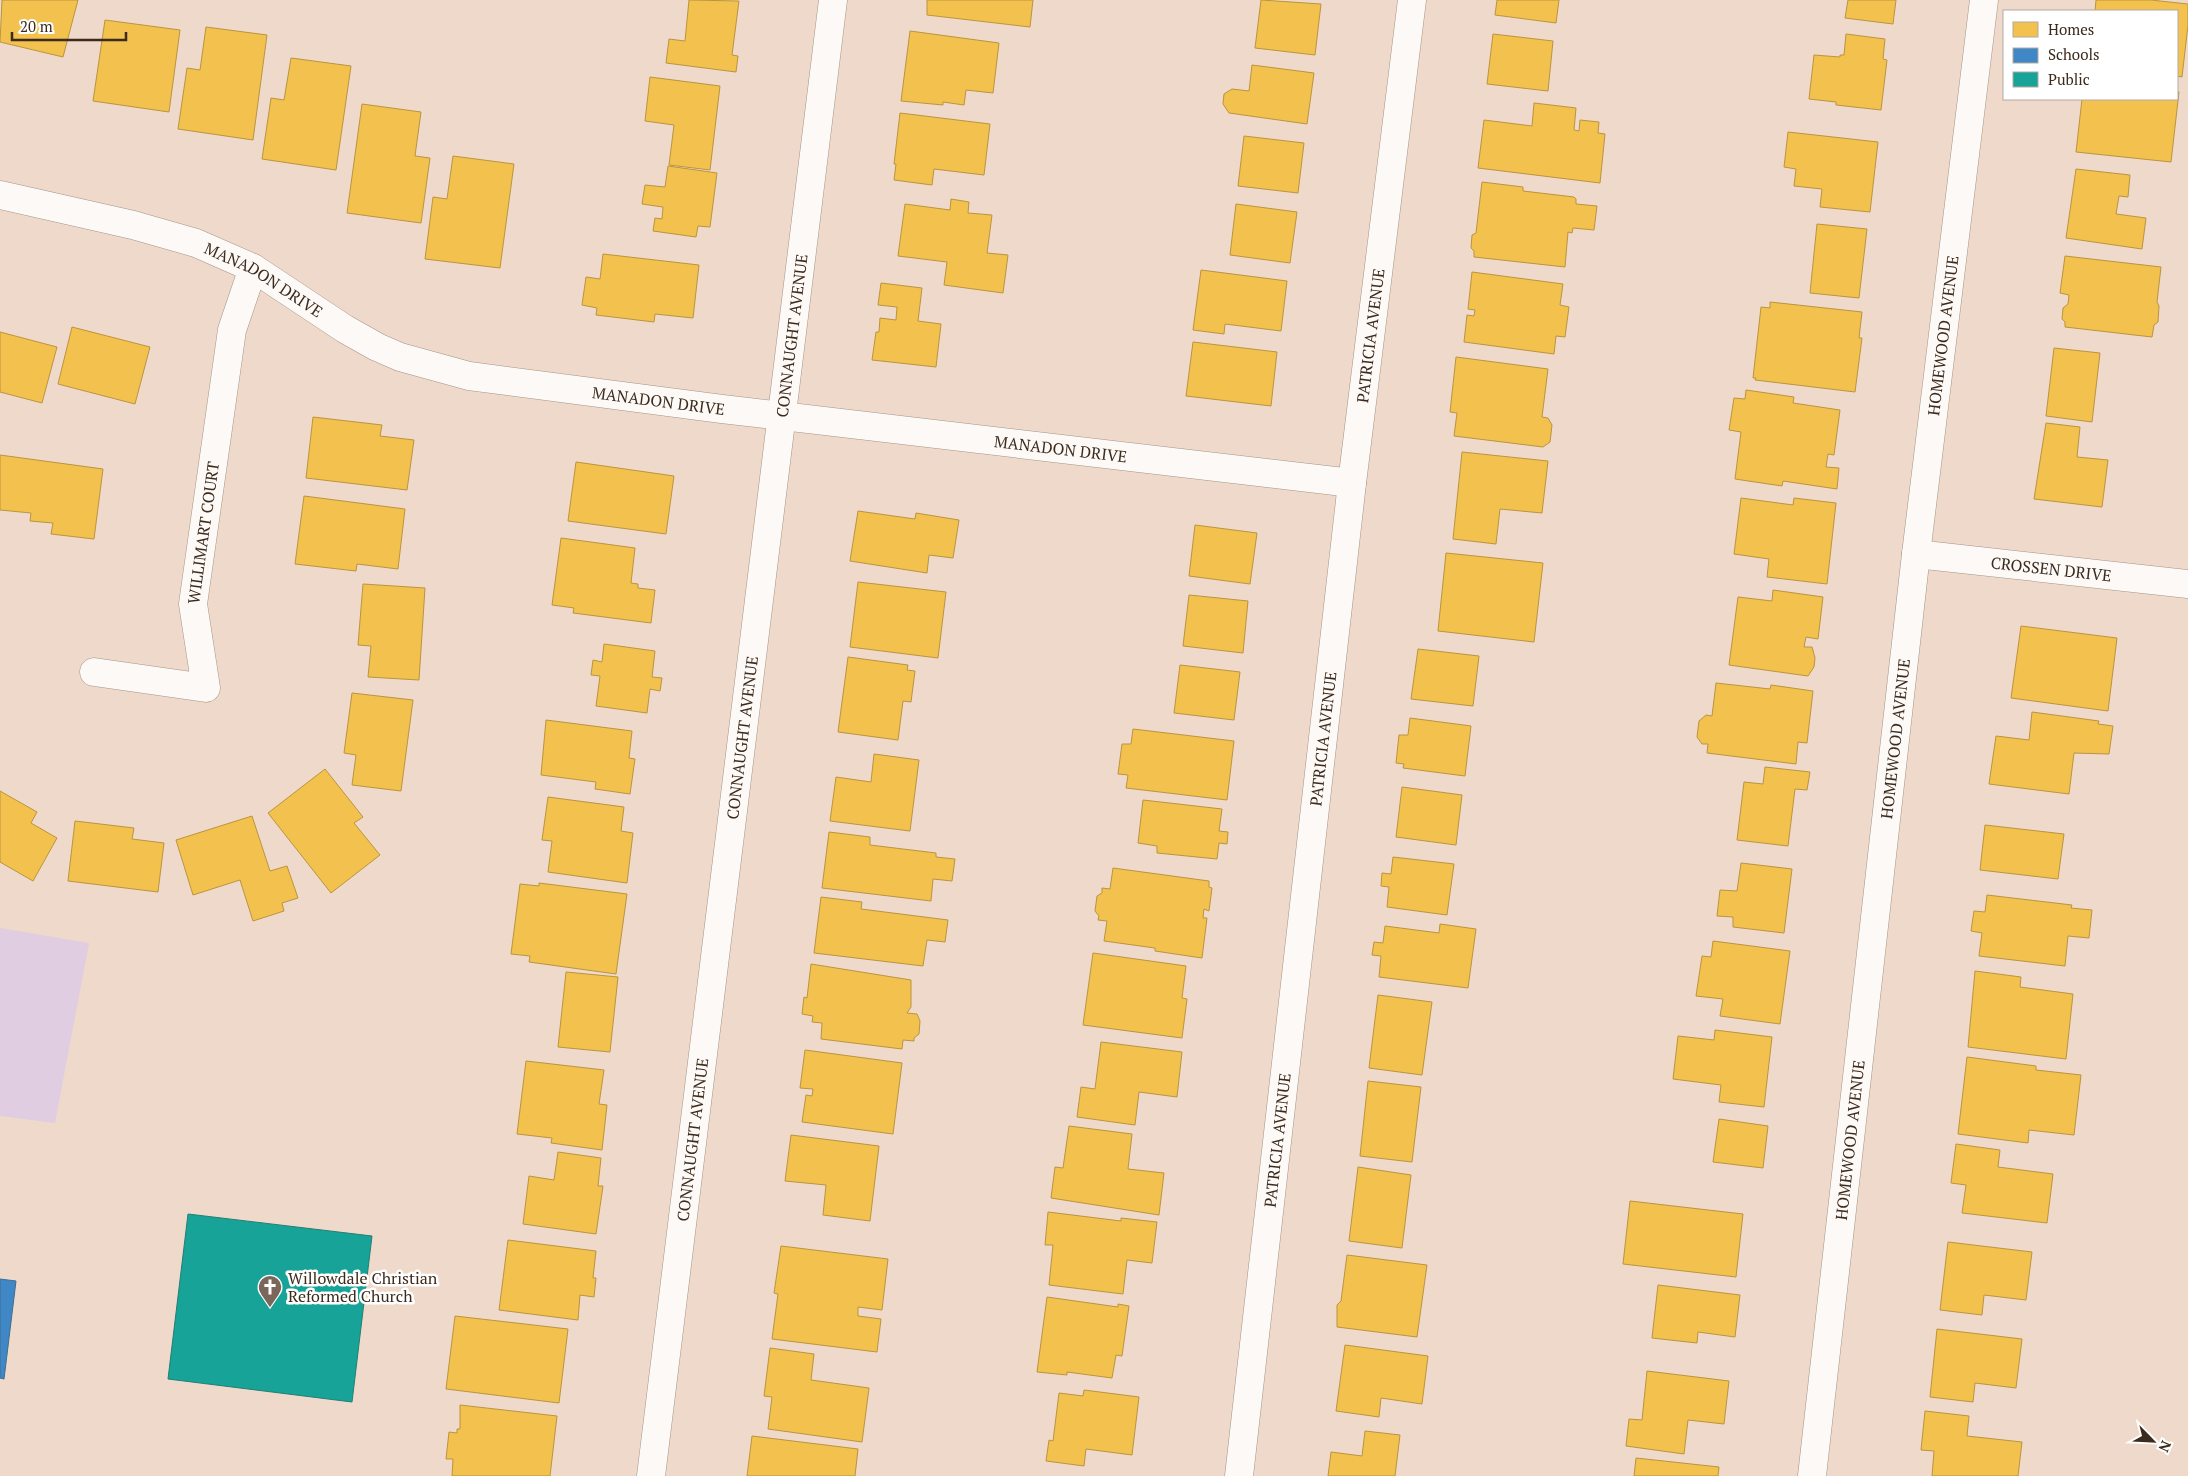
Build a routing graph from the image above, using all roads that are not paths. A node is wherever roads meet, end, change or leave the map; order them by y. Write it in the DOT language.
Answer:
graph roads {
  1 [pos="833,0"];
  2 [pos="1412,0"];
  3 [pos="1984,0"];
  4 [pos="0,195"];
  5 [pos="253,268"];
  6 [pos="783,415"];
  7 [pos="1352,483"];
  8 [pos="1916,554"];
  9 [pos="2188,584"];
  10 [pos="94,672"];
  11 [pos="652,1476"];
  12 [pos="1239,1476"];
  13 [pos="1812,1476"];
  1 -- 6 [label="street, CONNAUGHT AVENUE"];
  2 -- 7 [label="street, PATRICIA AVENUE"];
  3 -- 8 [label="street, HOMEWOOD AVENUE"];
  4 -- 5 [label="street, MANADON DRIVE"];
  5 -- 6 [label="street, MANADON DRIVE"];
  5 -- 10 [label="street, WILLIMART COURT"];
  6 -- 7 [label="street, MANADON DRIVE"];
  6 -- 11 [label="street, CONNAUGHT AVENUE"];
  7 -- 12 [label="street, PATRICIA AVENUE"];
  8 -- 9 [label="street, CROSSEN DRIVE"];
  8 -- 13 [label="street, HOMEWOOD AVENUE"];
}
